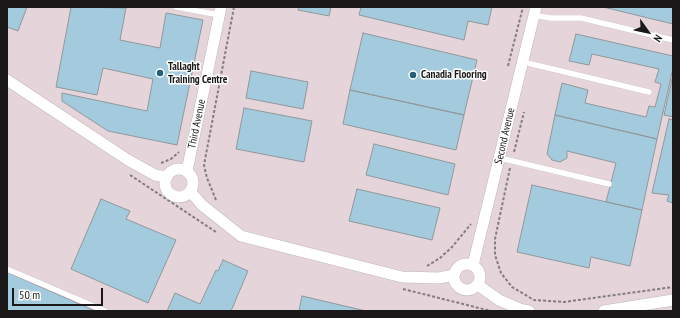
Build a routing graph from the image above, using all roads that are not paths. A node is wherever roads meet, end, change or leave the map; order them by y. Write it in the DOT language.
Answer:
graph roads {
  1 [pos="179,7"];
  2 [pos="220,11"];
  3 [pos="535,11"];
  4 [pos="673,40"];
  5 [pos="523,62"];
  6 [pos="7,80"];
  7 [pos="649,92"];
  8 [pos="500,158"];
  9 [pos="187,171"];
  10 [pos="167,177"];
  11 [pos="609,184"];
  12 [pos="190,191"];
  13 [pos="473,265"];
  14 [pos="7,269"];
  15 [pos="454,275"];
  16 [pos="478,286"];
  17 [pos="673,300"];
  18 [pos="105,311"];
  19 [pos="529,311"];
  20 [pos="604,311"];
  1 -- 2 [label="lane"];
  2 -- 9 [label="street, Third Avenue"];
  3 -- 4 [label="lane"];
  3 -- 5 [label="street, Second Avenue"];
  5 -- 7 [label="lane"];
  5 -- 8 [label="street, Second Avenue"];
  6 -- 10 [label="street"];
  8 -- 11 [label="lane"];
  8 -- 13 [label="street, Second Avenue"];
  9 -- 10 [label="street"];
  9 -- 12 [label="street"];
  10 -- 12 [label="street"];
  12 -- 15 [label="street"];
  13 -- 15 [label="street"];
  13 -- 16 [label="street"];
  14 -- 18 [label="lane"];
  15 -- 16 [label="street"];
  16 -- 19 [label="street"];
  17 -- 20 [label="street"];
}
